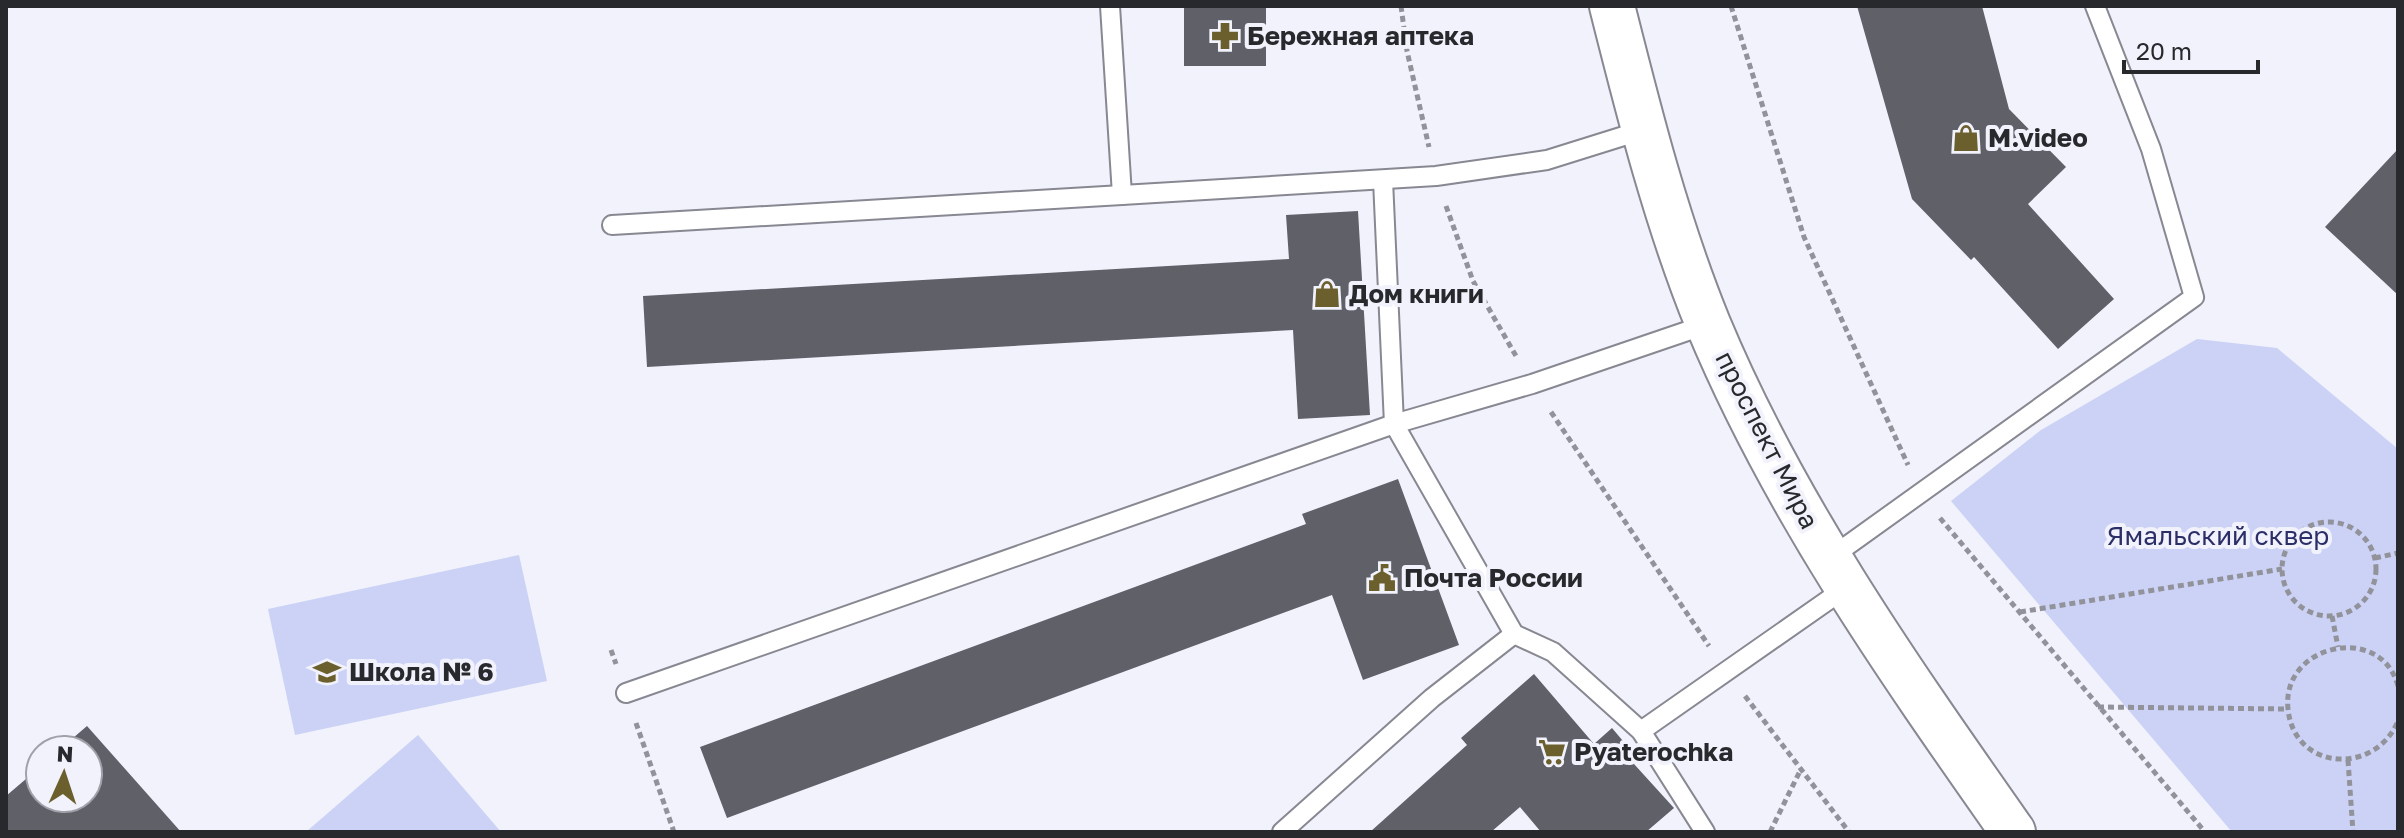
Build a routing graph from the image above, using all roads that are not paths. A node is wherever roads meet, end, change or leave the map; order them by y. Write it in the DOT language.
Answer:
graph roads {
  1 [pos="1110,6"];
  2 [pos="1612,6"];
  3 [pos="2095,6"];
  4 [pos="1643,130"];
  5 [pos="1383,180"];
  6 [pos="1122,195"];
  7 [pos="612,225"];
  8 [pos="1708,324"];
  9 [pos="1394,424"];
  10 [pos="1839,573"];
  11 [pos="1514,634"];
  12 [pos="626,693"];
  13 [pos="1641,731"];
  14 [pos="1282,832"];
  15 [pos="1705,832"];
  16 [pos="2013,832"];
  1 -- 6 [label="lane"];
  2 -- 4 [label="main road, проспект Мира"];
  3 -- 10 [label="lane"];
  4 -- 5 [label="lane"];
  4 -- 8 [label="main road, проспект Мира"];
  5 -- 6 [label="lane"];
  5 -- 9 [label="lane"];
  6 -- 7 [label="lane"];
  8 -- 9 [label="lane"];
  8 -- 10 [label="main road, проспект Мира"];
  9 -- 11 [label="lane"];
  9 -- 12 [label="lane"];
  10 -- 13 [label="lane"];
  10 -- 16 [label="main road, проспект Мира"];
  11 -- 13 [label="lane"];
  11 -- 14 [label="lane"];
  13 -- 15 [label="lane"];
}
